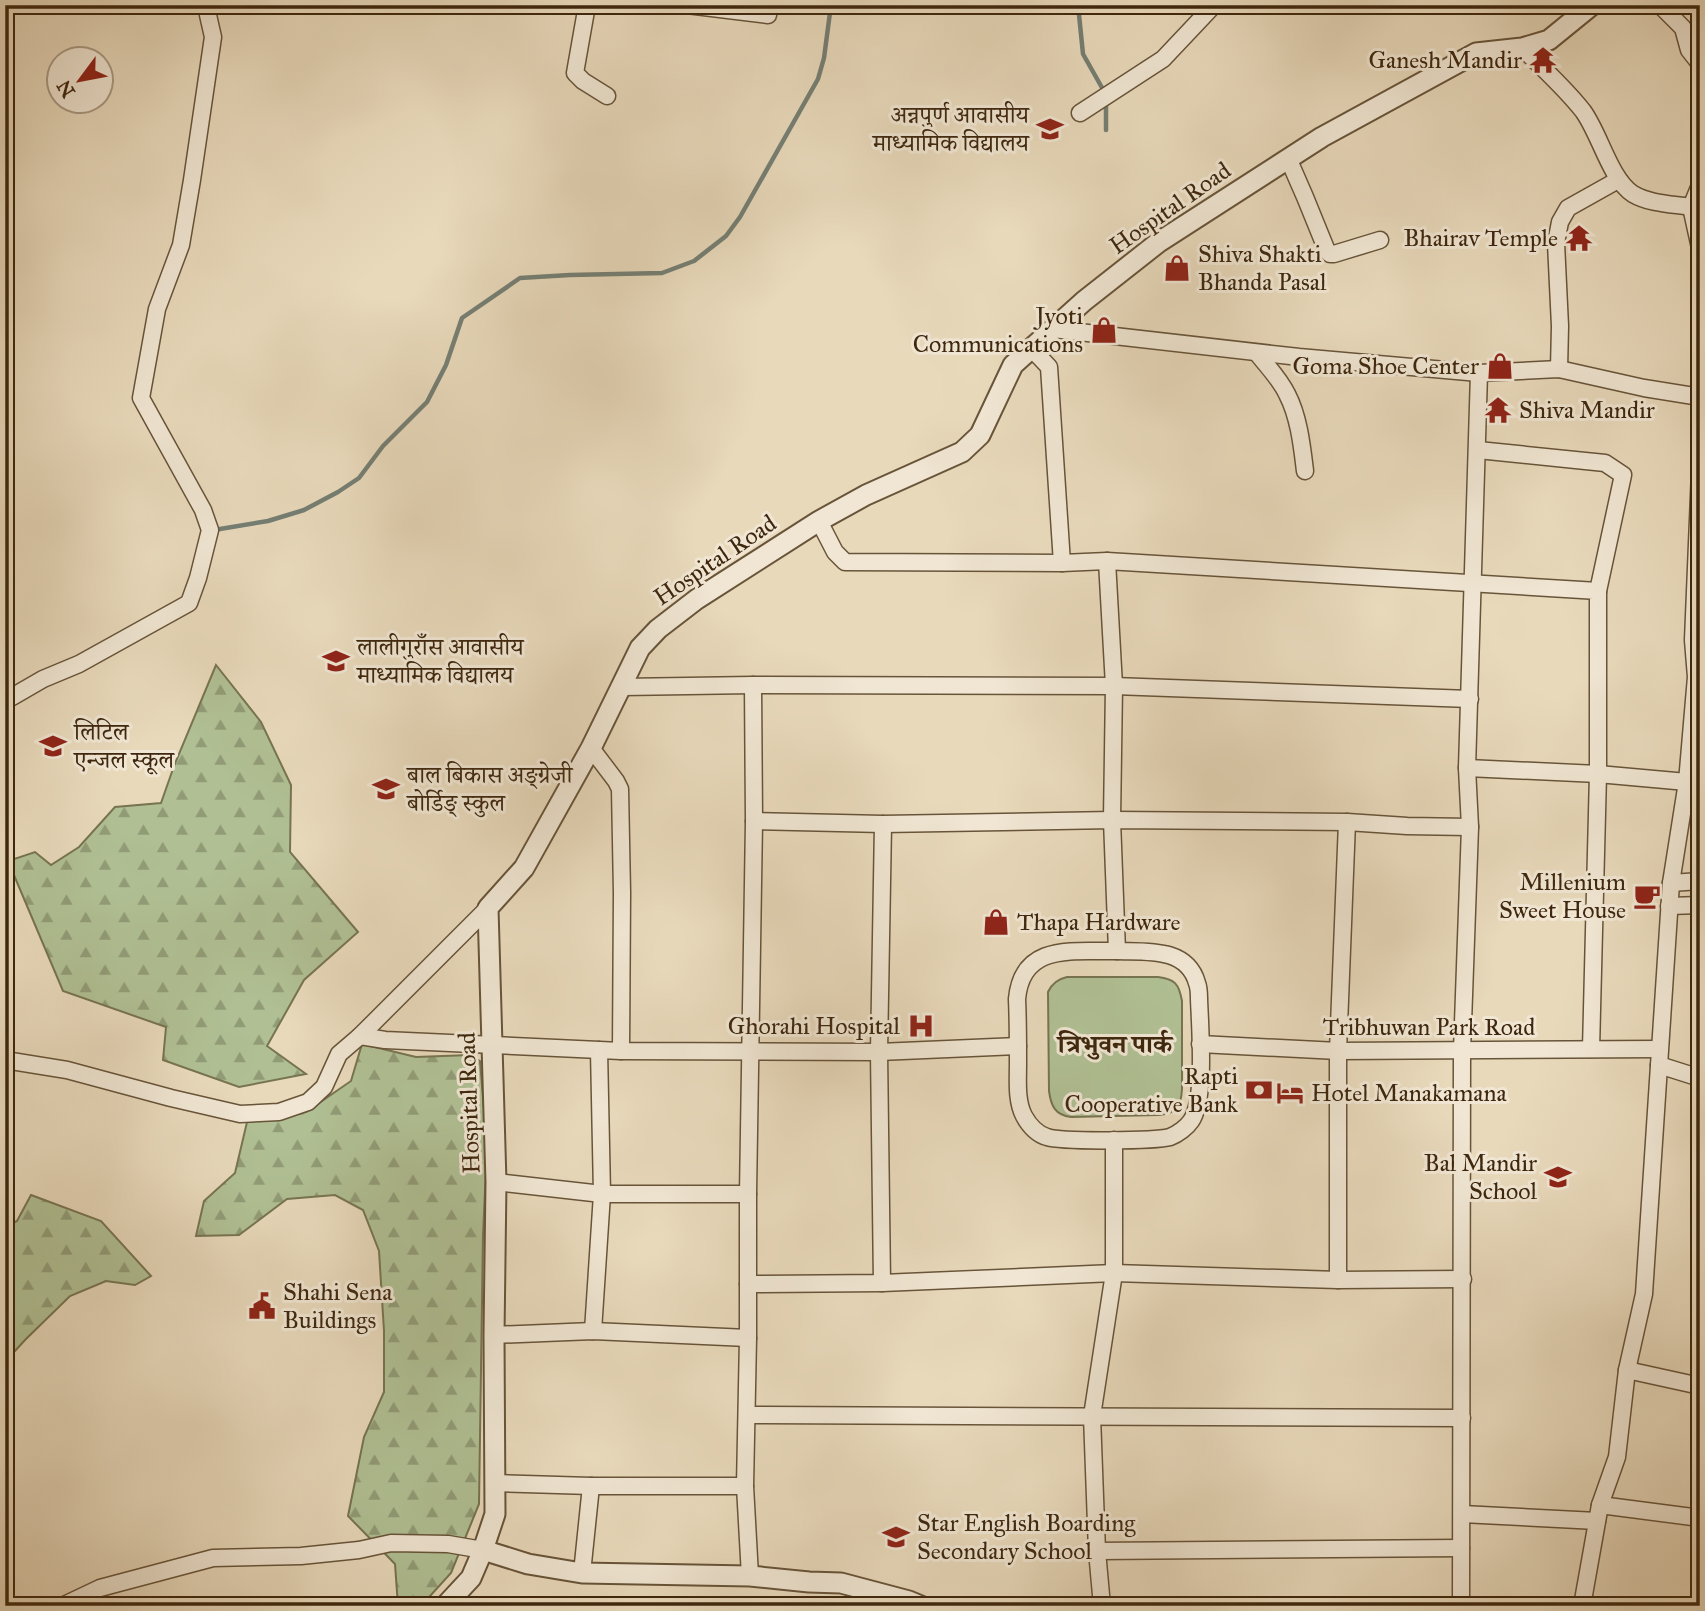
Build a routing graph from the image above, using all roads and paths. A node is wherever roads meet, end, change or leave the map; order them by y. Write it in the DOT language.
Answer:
graph roads {
  1 [pos="209,5"];
  2 [pos="587,5"];
  3 [pos="687,5"];
  4 [pos="1214,5"];
  5 [pos="1591,5"];
  6 [pos="1660,5"];
  7 [pos="768,15"];
  8 [pos="1522,48"];
  9 [pos="1700,64"];
  10 [pos="607,96"];
  11 [pos="1080,113"];
  12 [pos="1288,158"];
  13 [pos="1618,180"];
  14 [pos="1696,198"];
  15 [pos="1380,240"];
  16 [pos="1700,248"];
  17 [pos="1053,329"];
  18 [pos="1031,348"];
  19 [pos="1257,353"];
  20 [pos="1559,369"];
  21 [pos="1479,373"];
  22 [pos="1700,397"];
  23 [pos="1478,450"];
  24 [pos="1305,471"];
  25 [pos="1700,471"];
  26 [pos="819,521"];
  27 [pos="1107,561"];
  28 [pos="1062,563"];
  29 [pos="1473,583"];
  30 [pos="1598,591"];
  31 [pos="1696,640"];
  32 [pos="753,685"];
  33 [pos="1114,686"];
  34 [pos="622,687"];
  35 [pos="1470,699"];
  36 [pos="5,701"];
  37 [pos="591,748"];
  38 [pos="1467,768"];
  39 [pos="1598,774"];
  40 [pos="1687,782"];
  41 [pos="1112,820"];
  42 [pos="754,821"];
  43 [pos="1347,822"];
  44 [pos="883,824"];
  45 [pos="1469,827"];
  46 [pos="1700,881"];
  47 [pos="1671,883"];
  48 [pos="1700,905"];
  49 [pos="1669,906"];
  50 [pos="488,908"];
  51 [pos="1117,951"];
  52 [pos="360,1036"];
  53 [pos="492,1044"];
  54 [pos="1200,1044"];
  55 [pos="1018,1046"];
  56 [pos="1591,1049"];
  57 [pos="599,1050"];
  58 [pos="621,1051"];
  59 [pos="1338,1051"];
  60 [pos="1462,1051"];
  61 [pos="750,1052"];
  62 [pos="879,1052"];
  63 [pos="1659,1057"];
  64 [pos="5,1060"];
  65 [pos="1700,1078"];
  66 [pos="1114,1139"];
  67 [pos="496,1182"];
  68 [pos="602,1194"];
  69 [pos="748,1194"];
  70 [pos="1114,1273"];
  71 [pos="1463,1279"];
  72 [pos="1338,1280"];
  73 [pos="882,1283"];
  74 [pos="748,1284"];
  75 [pos="593,1331"];
  76 [pos="494,1335"];
  77 [pos="748,1338"];
  78 [pos="1627,1370"];
  79 [pos="1700,1386"];
  80 [pos="747,1415"];
  81 [pos="1092,1416"];
  82 [pos="1462,1418"];
  83 [pos="495,1483"];
  84 [pos="590,1486"];
  85 [pos="745,1486"];
  86 [pos="1598,1513"];
  87 [pos="1462,1514"];
  88 [pos="1700,1518"];
  89 [pos="1461,1548"];
  90 [pos="482,1550"];
  91 [pos="1097,1551"];
  92 [pos="582,1573"];
  93 [pos="750,1576"];
  94 [pos="62,1606"];
  95 [pos="445,1606"];
  96 [pos="920,1606"];
  97 [pos="1102,1606"];
  98 [pos="1461,1606"];
  99 [pos="1582,1606"];
  1 -- 36 [label="street"];
  2 -- 10 [label="street"];
  3 -- 7 [label="street"];
  4 -- 11 [label="street"];
  5 -- 8 [label="street, Hospital Road"];
  6 -- 9 [label="street"];
  8 -- 12 [label="street, Hospital Road"];
  8 -- 13 [label="street"];
  12 -- 15 [label="street"];
  12 -- 17 [label="street, Hospital Road"];
  13 -- 14 [label="street"];
  13 -- 20 [label="street"];
  14 -- 16 [label="street"];
  17 -- 18 [label="street, Hospital Road"];
  17 -- 19 [label="street"];
  18 -- 26 [label="street, Hospital Road"];
  18 -- 28 [label="street"];
  19 -- 21 [label="street"];
  19 -- 24 [label="street"];
  20 -- 21 [label="street"];
  20 -- 22 [label="street"];
  21 -- 23 [label="street"];
  23 -- 29 [label="street"];
  23 -- 30 [label="street"];
  25 -- 31 [label="street"];
  26 -- 28 [label="street"];
  26 -- 34 [label="street, Hospital Road"];
  27 -- 28 [label="street"];
  27 -- 29 [label="street"];
  27 -- 33 [label="street"];
  29 -- 30 [label="street"];
  29 -- 35 [label="street"];
  30 -- 39 [label="street"];
  31 -- 40 [label="street"];
  32 -- 33 [label="street"];
  32 -- 34 [label="street"];
  32 -- 42 [label="street"];
  33 -- 35 [label="street"];
  33 -- 41 [label="street"];
  34 -- 37 [label="street, Hospital Road"];
  35 -- 38 [label="street"];
  37 -- 50 [label="street, Hospital Road"];
  37 -- 58 [label="street"];
  38 -- 39 [label="street"];
  38 -- 45 [label="street"];
  39 -- 40 [label="street"];
  39 -- 56 [label="street"];
  40 -- 47 [label="street"];
  41 -- 43 [label="street"];
  41 -- 44 [label="street"];
  41 -- 51 [label="street"];
  42 -- 44 [label="street"];
  42 -- 61 [label="street"];
  43 -- 45 [label="street"];
  43 -- 59 [label="street"];
  44 -- 62 [label="street"];
  45 -- 60 [label="street"];
  46 -- 47 [label="street"];
  47 -- 49 [label="street"];
  48 -- 49 [label="street"];
  49 -- 63 [label="street"];
  50 -- 52 [label="street"];
  50 -- 53 [label="street, Hospital Road"];
  51 -- 54 [label="street"];
  51 -- 55 [label="street"];
  52 -- 53 [label="street"];
  52 -- 64 [label="street"];
  53 -- 57 [label="street"];
  53 -- 67 [label="street, Hospital Road"];
  54 -- 59 [label="street, Tribhuwan Park Road"];
  54 -- 66 [label="street"];
  55 -- 62 [label="street"];
  55 -- 66 [label="street"];
  56 -- 60 [label="street, Tribhuwan Park Road"];
  56 -- 63 [label="street, Tribhuwan Park Road"];
  57 -- 58 [label="street"];
  57 -- 68 [label="street"];
  58 -- 61 [label="street"];
  59 -- 60 [label="street, Tribhuwan Park Road"];
  59 -- 72 [label="street"];
  60 -- 71 [label="street"];
  61 -- 62 [label="street"];
  61 -- 69 [label="street"];
  62 -- 73 [label="street"];
  63 -- 65 [label="street, Tribhuwan Park Road"];
  63 -- 78 [label="street"];
  66 -- 70 [label="street"];
  67 -- 68 [label="street"];
  67 -- 76 [label="street, Hospital Road"];
  68 -- 69 [label="street"];
  68 -- 75 [label="street"];
  69 -- 74 [label="street"];
  70 -- 72 [label="street"];
  70 -- 73 [label="street"];
  70 -- 81 [label="street"];
  71 -- 72 [label="street"];
  71 -- 82 [label="street"];
  73 -- 74 [label="street"];
  74 -- 77 [label="street"];
  75 -- 76 [label="street"];
  75 -- 77 [label="street"];
  76 -- 83 [label="street, Hospital Road"];
  77 -- 80 [label="street"];
  78 -- 79 [label="street"];
  78 -- 86 [label="street"];
  80 -- 81 [label="street"];
  80 -- 85 [label="street"];
  81 -- 82 [label="street"];
  81 -- 91 [label="street"];
  82 -- 87 [label="street"];
  83 -- 84 [label="street"];
  83 -- 90 [label="street, Hospital Road"];
  84 -- 85 [label="street"];
  84 -- 92 [label="street"];
  85 -- 93 [label="street"];
  86 -- 87 [label="street"];
  86 -- 88 [label="street"];
  86 -- 99 [label="street"];
  87 -- 89 [label="street"];
  89 -- 91 [label="street"];
  89 -- 98 [label="street"];
  90 -- 92 [label="street"];
  90 -- 94 [label="street"];
  90 -- 95 [label="street, Hospital Road"];
  91 -- 97 [label="street"];
  92 -- 93 [label="street"];
  93 -- 96 [label="street"];
}
